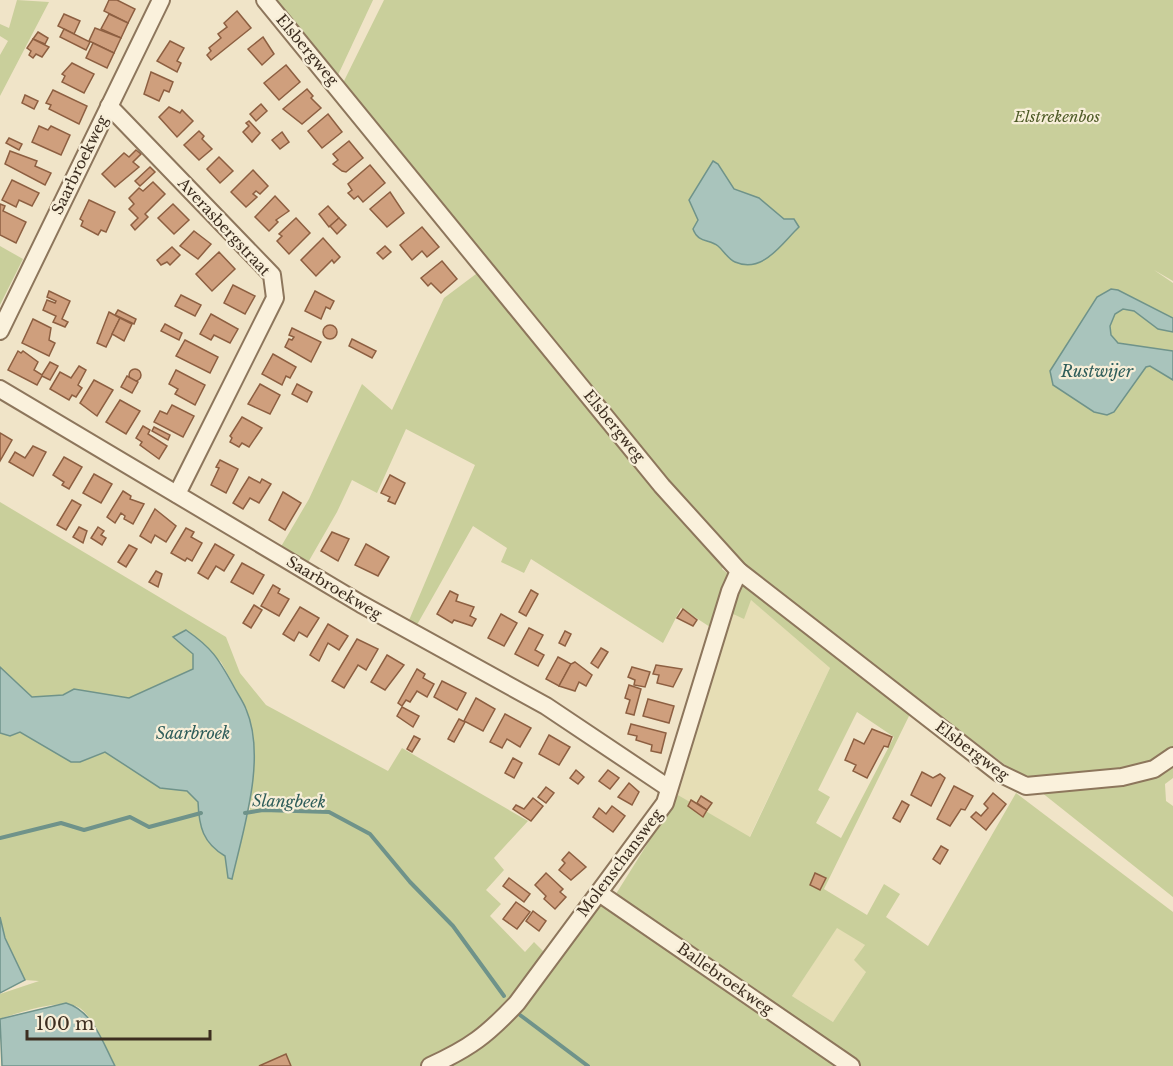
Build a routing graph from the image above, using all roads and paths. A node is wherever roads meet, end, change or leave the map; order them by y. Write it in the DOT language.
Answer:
graph roads {
  1 [pos="161,0"];
  2 [pos="265,0"];
  3 [pos="109,106"];
  4 [pos="0,331"];
  5 [pos="0,389"];
  6 [pos="177,494"];
  7 [pos="739,571"];
  8 [pos="1173,756"];
  9 [pos="668,787"];
  10 [pos="600,893"];
  11 [pos="430,1066"];
  12 [pos="851,1066"];
  1 -- 3 [label="street, Saarbroekweg"];
  2 -- 7 [label="street, Elsbergweg"];
  3 -- 4 [label="street, Saarbroekweg"];
  3 -- 6 [label="street, Averasbergstraat"];
  5 -- 6 [label="street, Saarbroekweg"];
  6 -- 9 [label="street, Saarbroekweg"];
  7 -- 8 [label="street, Elsbergweg"];
  7 -- 9 [label="street, Molenschansweg"];
  9 -- 10 [label="street, Molenschansweg"];
  10 -- 11 [label="street, Molenschansweg"];
  10 -- 12 [label="street, Ballebroekweg"];
}
